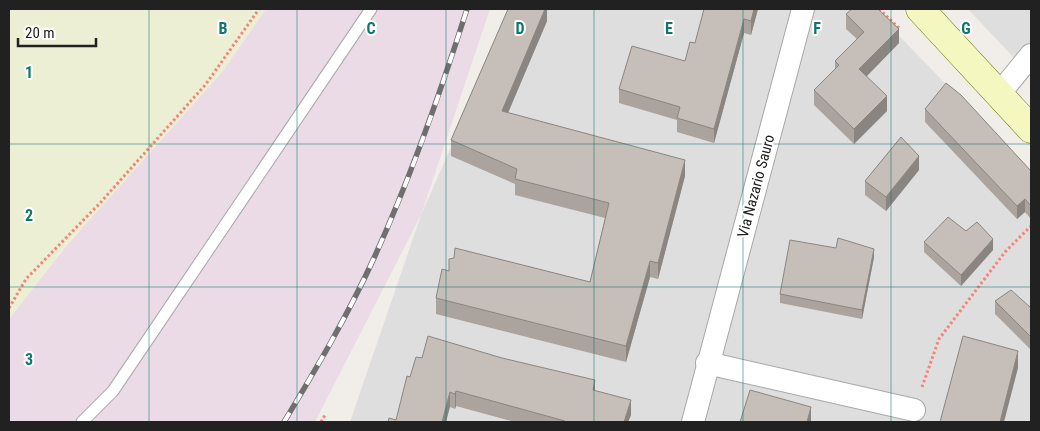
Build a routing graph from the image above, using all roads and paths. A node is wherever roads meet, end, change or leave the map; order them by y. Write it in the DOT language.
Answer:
graph roads {
  1 [pos="259,9"];
  2 [pos="371,9"];
  3 [pos="803,9"];
  4 [pos="920,9"];
  5 [pos="1031,56"];
  6 [pos="999,94"];
  7 [pos="1031,129"];
  8 [pos="1031,226"];
  9 [pos="9,308"];
  10 [pos="708,363"];
  11 [pos="914,410"];
  12 [pos="325,415"];
  13 [pos="82,422"];
  14 [pos="321,422"];
  15 [pos="693,422"];
  1 -- 9 [label="path"];
  2 -- 13 [label="lane"];
  3 -- 10 [label="street, Via Nazario Sauro"];
  4 -- 6 [label="main road"];
  5 -- 6 [label="street"];
  6 -- 7 [label="main road"];
  8 -- 11 [label="path"];
  10 -- 11 [label="street"];
  10 -- 15 [label="street, Via Nazario Sauro"];
  12 -- 14 [label="path"];
}
